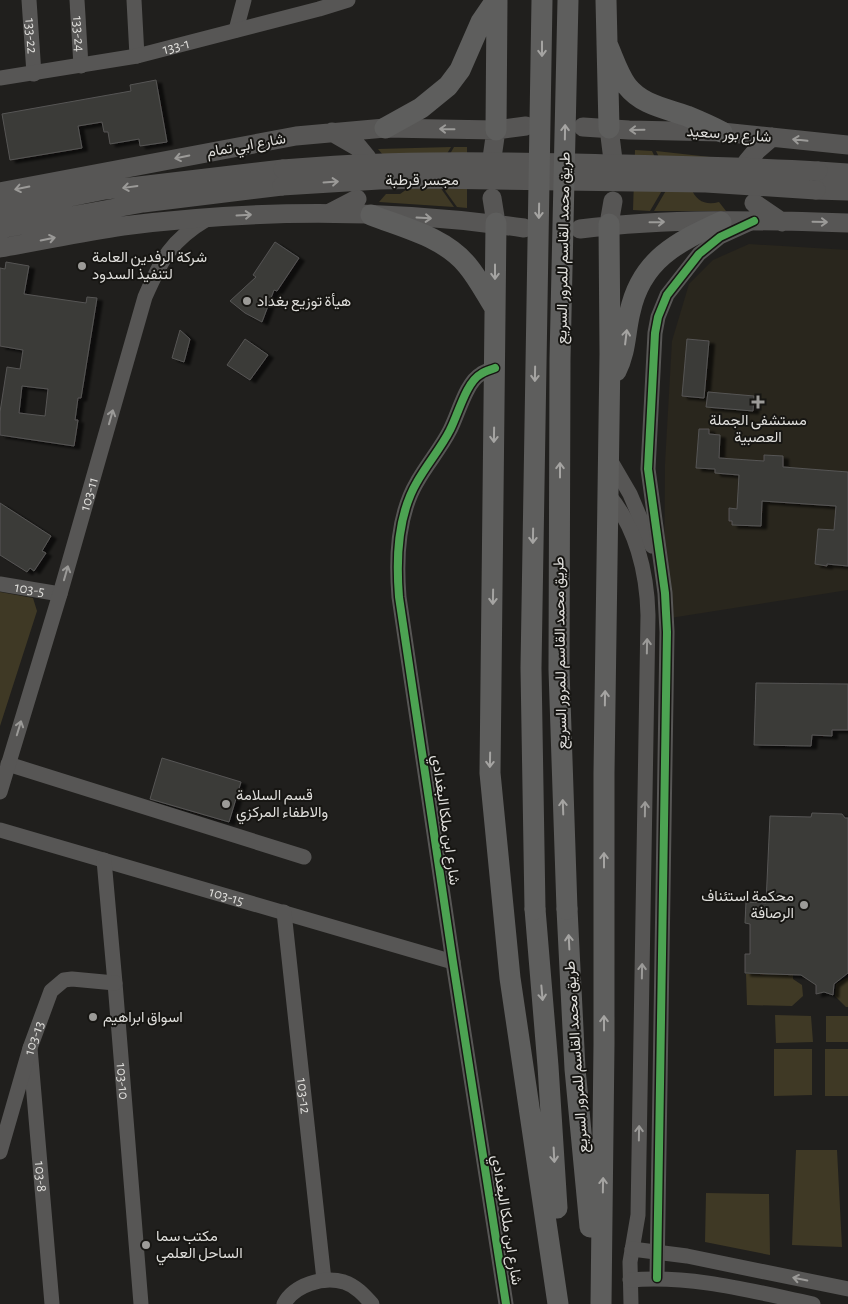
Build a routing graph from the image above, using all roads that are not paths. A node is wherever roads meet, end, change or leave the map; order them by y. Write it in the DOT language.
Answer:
graph roads {
  1 [pos="29,0"];
  2 [pos="77,0"];
  3 [pos="134,0"];
  4 [pos="244,0"];
  5 [pos="348,0"];
  6 [pos="496,0"];
  7 [pos="542,0"];
  8 [pos="568,0"];
  9 [pos="606,0"];
  10 [pos="319,4"];
  11 [pos="236,30"];
  12 [pos="607,44"];
  13 [pos="137,56"];
  14 [pos="81,66"];
  15 [pos="34,74"];
  16 [pos="0,78"];
  17 [pos="526,126"];
  18 [pos="583,127"];
  19 [pos="385,128"];
  20 [pos="609,128"];
  21 [pos="496,130"];
  22 [pos="332,132"];
  23 [pos="722,132"];
  24 [pos="772,137"];
  25 [pos="848,145"];
  26 [pos="367,158"];
  27 [pos="492,158"];
  28 [pos="613,160"];
  29 [pos="747,162"];
  30 [pos="848,173"];
  31 [pos="282,177"];
  32 [pos="817,180"];
  33 [pos="848,191"];
  34 [pos="0,192"];
  35 [pos="492,198"];
  36 [pos="357,199"];
  37 [pos="613,201"];
  38 [pos="0,211"];
  39 [pos="754,212"];
  40 [pos="326,214"];
  41 [pos="371,215"];
  42 [pos="210,217"];
  43 [pos="721,222"];
  44 [pos="848,222"];
  45 [pos="496,224"];
  46 [pos="609,224"];
  47 [pos="524,228"];
  48 [pos="0,229"];
  49 [pos="580,229"];
  50 [pos="0,248"];
  51 [pos="495,308"];
  52 [pos="495,368"];
  53 [pos="610,383"];
  54 [pos="609,458"];
  55 [pos="608,494"];
  56 [pos="663,573"];
  57 [pos="0,584"];
  58 [pos="60,594"];
  59 [pos="8,764"];
  60 [pos="0,792"];
  61 [pos="0,830"];
  62 [pos="304,857"];
  63 [pos="104,860"];
  64 [pos="284,912"];
  65 [pos="453,962"];
  66 [pos="115,983"];
  67 [pos="30,1048"];
  68 [pos="0,1152"];
  69 [pos="632,1249"];
  70 [pos="657,1251"];
  71 [pos="687,1256"];
  72 [pos="657,1278"];
  73 [pos="685,1279"];
  74 [pos="324,1280"];
  75 [pos="630,1280"];
  76 [pos="848,1289"];
  77 [pos="52,1304"];
  78 [pos="141,1304"];
  79 [pos="284,1304"];
  80 [pos="372,1304"];
  81 [pos="506,1304"];
  82 [pos="558,1304"];
  83 [pos="562,1304"];
  84 [pos="600,1304"];
  85 [pos="631,1304"];
  86 [pos="813,1304"];
  1 -- 15 [label="street, 133-22"];
  2 -- 14 [label="street, 133-24"];
  3 -- 13 [label="street"];
  4 -- 11 [label="street"];
  5 -- 10 [label="street, 133-1"];
  6 -- 19 [label="highway"];
  6 -- 21 [label="highway"];
  7 -- 83 [label="highway, طريق محمد القاسم للمرور السريع, one-way, bridge"];
  84 -- 8 [label="highway, طريق محمد القاسم للمرور السريع, one-way, bridge"];
  9 -- 12 [label="highway"];
  10 -- 11 [label="street, 133-1"];
  11 -- 13 [label="street, 133-1"];
  12 -- 20 [label="highway"];
  12 -- 23 [label="highway"];
  13 -- 14 [label="street, 133-1"];
  14 -- 15 [label="street, 133-1"];
  15 -- 16 [label="street, 133-1"];
  17 -- 21 [label="main road, شارع ابي تمام"];
  18 -- 20 [label="main road, شارع بور سعيد"];
  21 -- 19 [label="main road, شارع ابي تمام, one-way"];
  19 -- 22 [label="main road, شارع ابي تمام"];
  23 -- 20 [label="main road, شارع بور سعيد, one-way"];
  20 -- 28 [label="main road"];
  21 -- 27 [label="main road"];
  22 -- 26 [label="main road"];
  22 -- 34 [label="main road, شارع ابي تمام, one-way"];
  23 -- 24 [label="main road, شارع بور سعيد"];
  25 -- 24 [label="main road, شارع بور سعيد, one-way"];
  24 -- 29 [label="main road"];
  30 -- 32 [label="main road, مجسر قرطبة"];
  31 -- 32 [label="main road, مجسر قرطبة, bridge"];
  31 -- 38 [label="main road, مجسر قرطبة, one-way"];
  31 -- 48 [label="main road, مجسر قرطبة"];
  32 -- 33 [label="main road, مجسر قرطبة"];
  35 -- 45 [label="main road"];
  36 -- 40 [label="main road"];
  37 -- 46 [label="main road"];
  39 -- 43 [label="main road"];
  39 -- 44 [label="main road, one-way"];
  39 -- 56 [label="street"];
  40 -- 41 [label="main road"];
  42 -- 40 [label="main road, one-way"];
  41 -- 45 [label="main road, one-way"];
  41 -- 51 [label="highway"];
  50 -- 42 [label="main road, one-way"];
  58 -- 42 [label="street, 103-11, one-way"];
  46 -- 43 [label="main road, one-way"];
  53 -- 43 [label="highway, one-way"];
  45 -- 47 [label="main road"];
  45 -- 51 [label="highway, one-way"];
  46 -- 49 [label="main road"];
  46 -- 53 [label="highway"];
  51 -- 52 [label="highway"];
  52 -- 65 [label="street, شارع ابن ملكا البغدادي"];
  52 -- 82 [label="highway, one-way"];
  53 -- 54 [label="highway"];
  54 -- 55 [label="highway"];
  54 -- 56 [label="street"];
  69 -- 55 [label="street, one-way"];
  84 -- 55 [label="highway, one-way"];
  56 -- 70 [label="street"];
  57 -- 58 [label="street, 103-5"];
  59 -- 58 [label="street, 103-11, one-way"];
  59 -- 60 [label="street, 103-11"];
  59 -- 62 [label="street"];
  61 -- 63 [label="street, 103-15"];
  63 -- 64 [label="street, 103-15"];
  63 -- 66 [label="street, 103-10"];
  64 -- 65 [label="street, 103-15"];
  64 -- 74 [label="street, 103-12"];
  65 -- 81 [label="street, شارع ابن ملكا البغدادي"];
  66 -- 67 [label="street, 103-13"];
  66 -- 78 [label="street, 103-10"];
  67 -- 68 [label="street, 103-13"];
  67 -- 77 [label="street, 103-8"];
  69 -- 70 [label="street"];
  69 -- 75 [label="street"];
  70 -- 71 [label="street"];
  70 -- 72 [label="street"];
  71 -- 73 [label="street"];
  76 -- 71 [label="street, one-way"];
  72 -- 73 [label="street"];
  72 -- 75 [label="street"];
  73 -- 86 [label="street"];
  74 -- 79 [label="street"];
  74 -- 80 [label="street"];
  75 -- 85 [label="street"];
}
